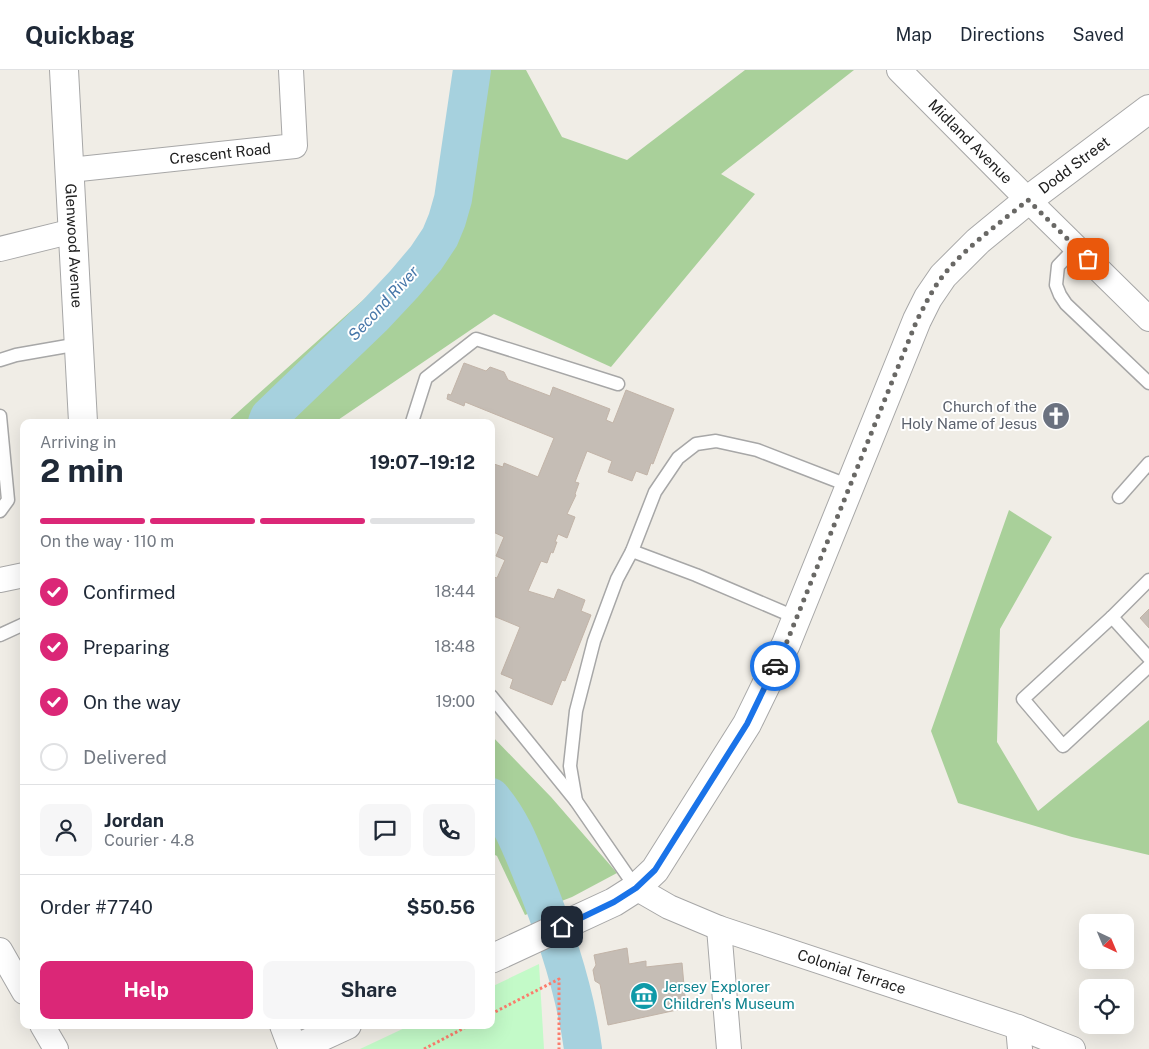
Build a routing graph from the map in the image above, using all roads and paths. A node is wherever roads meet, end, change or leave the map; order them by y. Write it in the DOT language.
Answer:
graph roads {
  1 [pos="64,70"];
  2 [pos="291,70"];
  3 [pos="899,70"];
  4 [pos="1149,109"];
  5 [pos="70,170"];
  6 [pos="1028,200"];
  7 [pos="73,231"];
  8 [pos="1076,248"];
  9 [pos="0,249"];
  10 [pos="1149,319"];
  11 [pos="79,344"];
  12 [pos="0,360"];
  13 [pos="1149,383"];
  14 [pos="618,384"];
  15 [pos="0,416"];
  16 [pos="83,419"];
  17 [pos="413,419"];
  18 [pos="1149,463"];
  19 [pos="850,486"];
  20 [pos="1119,497"];
  21 [pos="0,511"];
  22 [pos="632,551"];
  23 [pos="20,576"];
  24 [pos="0,580"];
  25 [pos="1149,580"];
  26 [pos="1112,617"];
  27 [pos="796,618"];
  28 [pos="20,626"];
  29 [pos="0,635"];
  30 [pos="1149,658"];
  31 [pos="1149,666"];
  32 [pos="495,701"];
  33 [pos="576,801"];
  34 [pos="636,888"];
  35 [pos="719,928"];
  36 [pos="0,950"];
  37 [pos="495,957"];
  38 [pos="20,985"];
  39 [pos="495,1012"];
  40 [pos="44,1029"];
  41 [pos="286,1029"];
  42 [pos="338,1029"];
  43 [pos="462,1029"];
  44 [pos="1019,1038"];
  45 [pos="56,1049"];
  46 [pos="294,1049"];
  47 [pos="424,1049"];
  48 [pos="559,1049"];
  49 [pos="730,1049"];
  50 [pos="1073,1049"];
  1 -- 5 [label="street, Glenwood Avenue"];
  2 -- 5 [label="street, Crescent Road"];
  3 -- 6 [label="street, Midland Avenue"];
  4 -- 6 [label="street, Dodd Street"];
  5 -- 7 [label="street, Glenwood Avenue"];
  6 -- 8 [label="street, Midland Avenue"];
  6 -- 19 [label="street, Dodd Street"];
  7 -- 9 [label="street"];
  7 -- 11 [label="street, Glenwood Avenue"];
  8 -- 10 [label="street, Midland Avenue"];
  8 -- 13 [label="lane"];
  11 -- 12 [label="lane"];
  11 -- 16 [label="street, Glenwood Avenue"];
  14 -- 17 [label="lane"];
  15 -- 21 [label="lane"];
  18 -- 20 [label="lane"];
  19 -- 22 [label="lane"];
  19 -- 27 [label="street, Dodd Street"];
  22 -- 27 [label="lane"];
  22 -- 33 [label="lane"];
  23 -- 24 [label="street"];
  25 -- 26 [label="lane"];
  26 -- 30 [label="lane"];
  26 -- 31 [label="lane"];
  27 -- 34 [label="street, Dodd Street"];
  28 -- 29 [label="lane"];
  32 -- 33 [label="lane"];
  33 -- 34 [label="lane"];
  34 -- 35 [label="street, Colonial Terrace"];
  34 -- 37 [label="street, Dodd Street"];
  35 -- 44 [label="street, Colonial Terrace"];
  35 -- 49 [label="street"];
  36 -- 38 [label="street"];
  39 -- 48 [label="path"];
  40 -- 45 [label="street"];
  41 -- 46 [label="street"];
  42 -- 46 [label="street"];
  43 -- 47 [label="path"];
  44 -- 50 [label="street, Colonial Terrace"];
}
